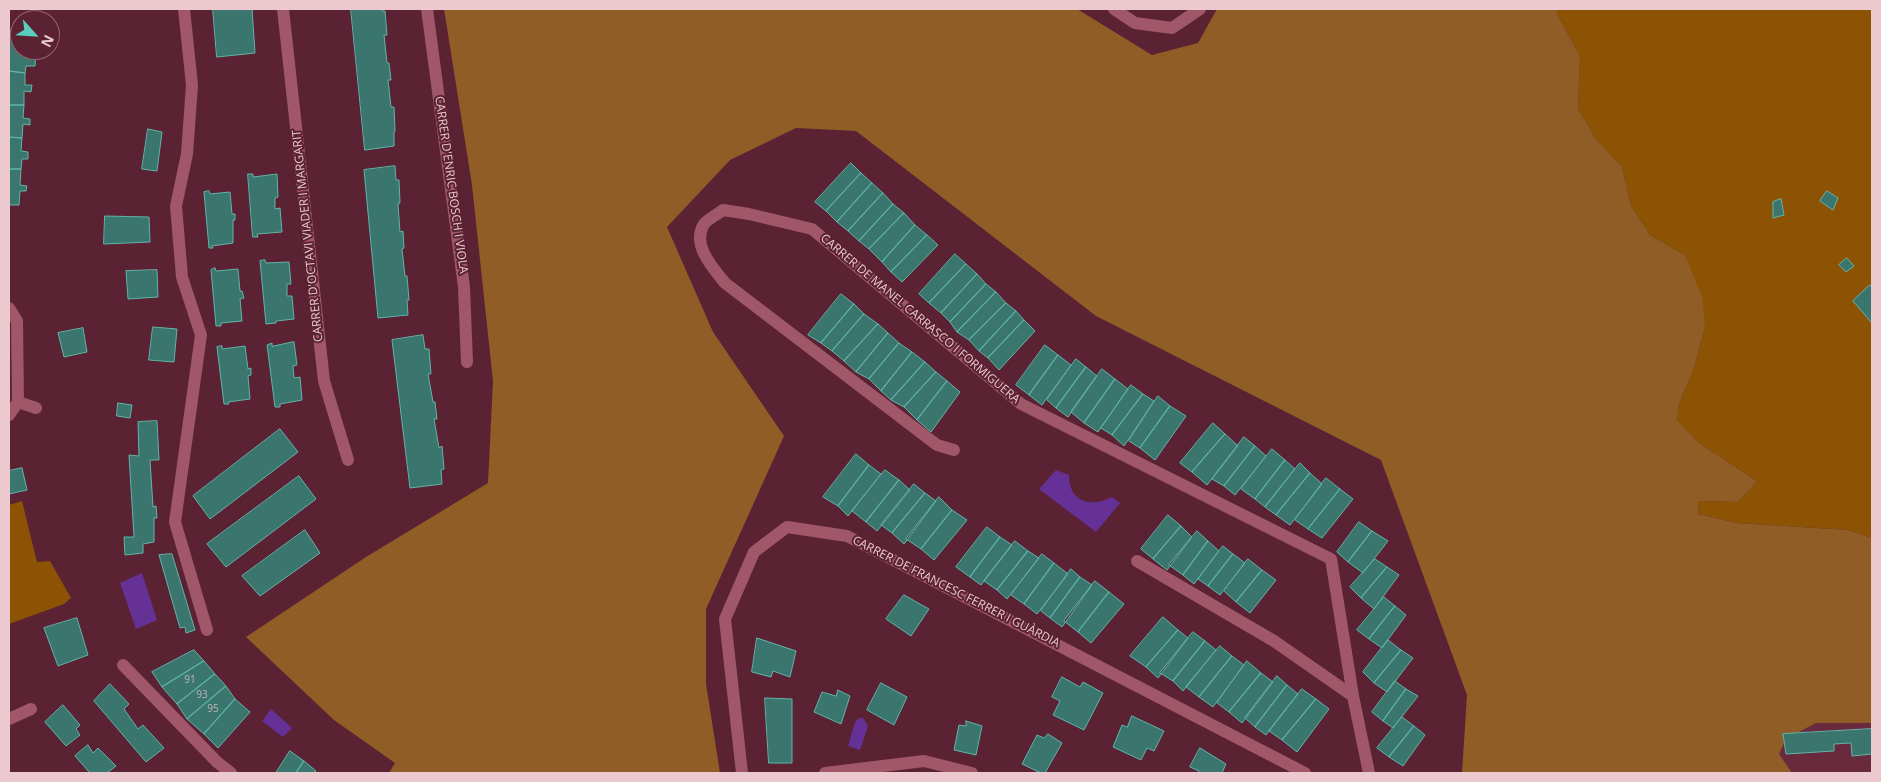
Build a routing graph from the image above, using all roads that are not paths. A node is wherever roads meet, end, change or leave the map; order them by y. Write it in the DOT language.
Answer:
graph roads {
  1 [pos="184,9"];
  2 [pos="283,9"];
  3 [pos="428,9"];
  4 [pos="1114,9"];
  5 [pos="1200,9"];
  6 [pos="9,308"];
  7 [pos="467,362"];
  8 [pos="18,402"];
  9 [pos="36,408"];
  10 [pos="9,415"];
  11 [pos="954,450"];
  12 [pos="348,460"];
  13 [pos="1137,560"];
  14 [pos="208,630"];
  15 [pos="123,664"];
  16 [pos="1353,696"];
  17 [pos="31,709"];
  18 [pos="9,719"];
  19 [pos="231,773"];
  20 [pos="742,773"];
  21 [pos="826,773"];
  22 [pos="972,773"];
  23 [pos="1304,773"];
  24 [pos="1369,773"];
  1 -- 14 [label="street"];
  2 -- 12 [label="street, CARRER D'OCTAVI VIADER I MARGARIT"];
  3 -- 7 [label="street, CARRER D'ENRIC BOSCH I VIOLA"];
  4 -- 5 [label="street"];
  6 -- 8 [label="street"];
  8 -- 9 [label="street"];
  8 -- 10 [label="street"];
  11 -- 16 [label="street, CARRER DE MANEL CARRASCO I FORMIGUERA"];
  13 -- 16 [label="street"];
  15 -- 19 [label="street"];
  16 -- 24 [label="street, CARRER DE MANEL CARRASCO I FORMIGUERA"];
  17 -- 18 [label="street"];
  20 -- 23 [label="street, CARRER DE FRANCESC FERRER I GUÀRDIA"];
  21 -- 22 [label="street"];
}
